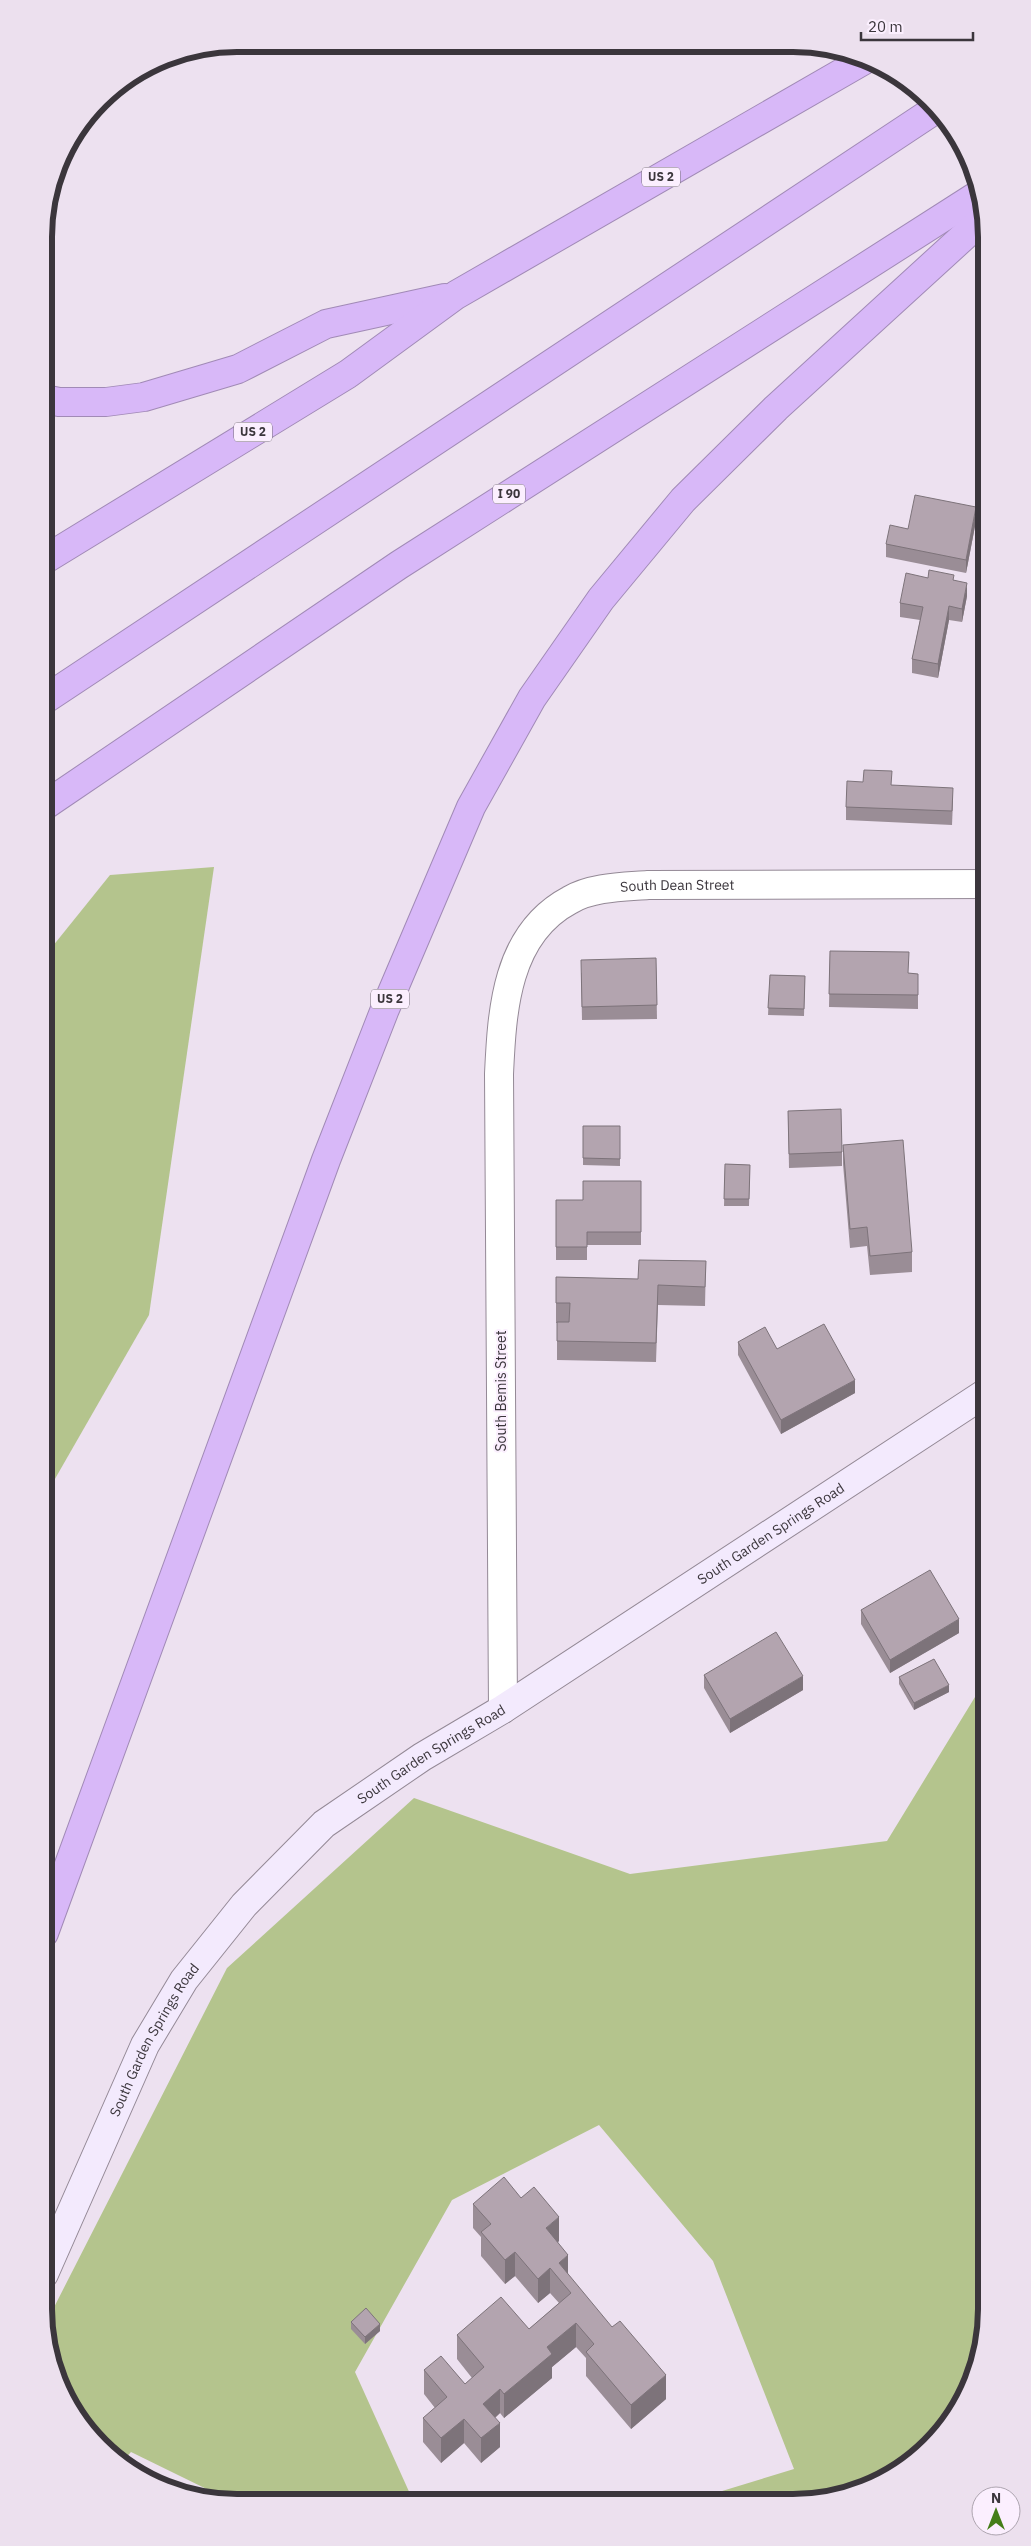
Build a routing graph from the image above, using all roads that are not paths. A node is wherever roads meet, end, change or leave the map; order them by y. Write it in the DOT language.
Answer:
graph roads {
  1 [pos="857,64"];
  2 [pos="930,113"];
  3 [pos="974,198"];
  4 [pos="978,223"];
  5 [pos="456,295"];
  6 [pos="52,401"];
  7 [pos="52,555"];
  8 [pos="52,695"];
  9 [pos="52,801"];
  10 [pos="978,884"];
  11 [pos="499,1074"];
  12 [pos="978,1398"];
  13 [pos="503,1708"];
  14 [pos="52,1911"];
  15 [pos="52,2256"];
  1 -- 5 [label="highway, US 2"];
  2 -- 8 [label="highway"];
  3 -- 9 [label="highway, I 90"];
  4 -- 14 [label="highway, US 2"];
  5 -- 6 [label="highway"];
  5 -- 7 [label="highway, US 2"];
  10 -- 11 [label="street, South Dean Street"];
  11 -- 13 [label="street, South Bemis Street"];
  12 -- 13 [label="street, South Garden Springs Road"];
  13 -- 15 [label="street, South Garden Springs Road"];
}
